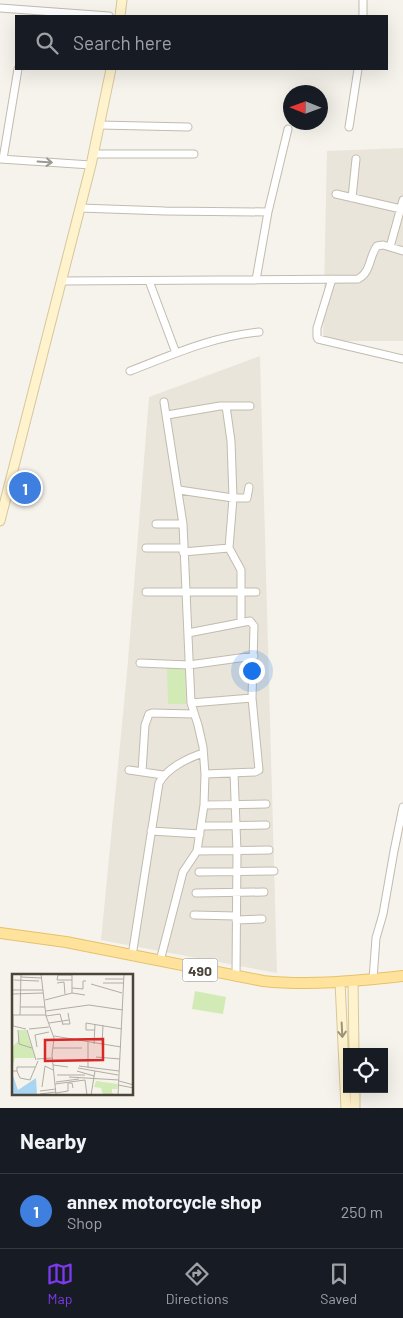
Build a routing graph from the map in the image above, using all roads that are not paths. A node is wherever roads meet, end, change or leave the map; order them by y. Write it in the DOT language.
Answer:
graph roads {
  1 [pos="122,0"];
  2 [pos="364,0"];
  3 [pos="0,8"];
  4 [pos="28,13"];
  5 [pos="82,15"];
  6 [pos="120,15"];
  7 [pos="363,15"];
  8 [pos="18,70"];
  9 [pos="110,70"];
  10 [pos="358,70"];
  11 [pos="99,125"];
  12 [pos="188,127"];
  13 [pos="349,127"];
  14 [pos="288,130"];
  15 [pos="93,154"];
  16 [pos="194,154"];
  17 [pos="2,159"];
  18 [pos="356,159"];
  19 [pos="91,165"];
  20 [pos="336,194"];
  21 [pos="352,198"];
  22 [pos="403,200"];
  23 [pos="80,208"];
  24 [pos="401,209"];
  25 [pos="268,212"];
  26 [pos="390,247"];
  27 [pos="403,251"];
  28 [pos="256,280"];
  29 [pos="332,280"];
  30 [pos="62,281"];
  31 [pos="149,281"];
  32 [pos="259,332"];
  33 [pos="176,353"];
  34 [pos="403,359"];
  35 [pos="130,370"];
  36 [pos="164,402"];
  37 [pos="226,406"];
  38 [pos="250,406"];
  39 [pos="167,415"];
  40 [pos="249,487"];
  41 [pos="179,490"];
  42 [pos="4,491"];
  43 [pos="233,498"];
  44 [pos="0,521"];
  45 [pos="156,524"];
  46 [pos="183,524"];
  47 [pos="146,548"];
  48 [pos="229,548"];
  49 [pos="183,550"];
  50 [pos="146,592"];
  51 [pos="186,592"];
  52 [pos="256,592"];
  53 [pos="241,593"];
  54 [pos="241,622"];
  55 [pos="188,632"];
  56 [pos="254,656"];
  57 [pos="140,663"];
  58 [pos="189,665"];
  59 [pos="252,698"];
  60 [pos="191,703"];
  61 [pos="194,714"];
  62 [pos="203,752"];
  63 [pos="129,770"];
  64 [pos="142,772"];
  65 [pos="234,773"];
  66 [pos="205,774"];
  67 [pos="163,775"];
  68 [pos="236,804"];
  69 [pos="266,804"];
  70 [pos="204,806"];
  71 [pos="403,807"];
  72 [pos="266,825"];
  73 [pos="201,826"];
  74 [pos="236,826"];
  75 [pos="151,831"];
  76 [pos="200,834"];
  77 [pos="237,850"];
  78 [pos="269,850"];
  79 [pos="197,851"];
  80 [pos="274,871"];
  81 [pos="199,872"];
  82 [pos="237,872"];
  83 [pos="264,892"];
  84 [pos="196,893"];
  85 [pos="236,894"];
  86 [pos="194,915"];
  87 [pos="236,918"];
  88 [pos="262,919"];
  89 [pos="0,933"];
  90 [pos="132,956"];
  91 [pos="160,962"];
  92 [pos="403,976"];
  93 [pos="236,977"];
  94 [pos="373,979"];
  95 [pos="353,981"];
  96 [pos="340,982"];
  97 [pos="354,1048"];
  98 [pos="355,1093"];
  99 [pos="346,1108"];
  100 [pos="355,1108"];
  1 -- 6 [label="street"];
  2 -- 7 [label="street"];
  3 -- 4 [label="street"];
  4 -- 5 [label="street"];
  8 -- 17 [label="street"];
  9 -- 11 [label="street"];
  10 -- 13 [label="street"];
  11 -- 12 [label="street"];
  11 -- 15 [label="street"];
  14 -- 25 [label="street"];
  15 -- 16 [label="street"];
  15 -- 19 [label="street"];
  17 -- 19 [label="street, one-way"];
  18 -- 21 [label="street"];
  19 -- 23 [label="street"];
  20 -- 21 [label="street"];
  21 -- 24 [label="street"];
  22 -- 24 [label="street"];
  23 -- 25 [label="street"];
  23 -- 30 [label="street"];
  24 -- 26 [label="street"];
  25 -- 28 [label="street"];
  26 -- 27 [label="street"];
  26 -- 29 [label="street"];
  28 -- 29 [label="street"];
  28 -- 31 [label="street"];
  29 -- 34 [label="street"];
  30 -- 31 [label="street"];
  30 -- 42 [label="street"];
  31 -- 33 [label="street"];
  32 -- 33 [label="street"];
  33 -- 35 [label="street"];
  36 -- 39 [label="street"];
  37 -- 38 [label="street"];
  37 -- 39 [label="street"];
  37 -- 43 [label="street"];
  39 -- 41 [label="street"];
  40 -- 43 [label="street"];
  41 -- 43 [label="street"];
  41 -- 46 [label="street"];
  42 -- 44 [label="street"];
  43 -- 48 [label="street"];
  45 -- 46 [label="street"];
  46 -- 49 [label="street"];
  47 -- 49 [label="street"];
  48 -- 49 [label="street"];
  48 -- 53 [label="street"];
  49 -- 51 [label="street"];
  50 -- 51 [label="street"];
  51 -- 53 [label="street"];
  51 -- 55 [label="street"];
  52 -- 53 [label="street"];
  53 -- 54 [label="street"];
  54 -- 55 [label="street"];
  54 -- 56 [label="street"];
  55 -- 58 [label="street"];
  56 -- 58 [label="street"];
  56 -- 59 [label="street"];
  57 -- 58 [label="street"];
  58 -- 60 [label="street"];
  59 -- 60 [label="street"];
  59 -- 65 [label="street"];
  60 -- 61 [label="street"];
  61 -- 62 [label="street"];
  61 -- 64 [label="street"];
  62 -- 66 [label="street"];
  62 -- 67 [label="street"];
  63 -- 64 [label="street"];
  64 -- 67 [label="street"];
  65 -- 66 [label="street"];
  65 -- 68 [label="street"];
  66 -- 70 [label="street"];
  67 -- 75 [label="street"];
  68 -- 69 [label="street"];
  68 -- 70 [label="street"];
  68 -- 74 [label="street"];
  70 -- 73 [label="street"];
  71 -- 94 [label="street"];
  72 -- 74 [label="street"];
  73 -- 74 [label="street"];
  73 -- 76 [label="street"];
  74 -- 77 [label="street"];
  75 -- 76 [label="street"];
  75 -- 90 [label="street"];
  76 -- 79 [label="street"];
  77 -- 78 [label="street"];
  77 -- 79 [label="street"];
  77 -- 82 [label="street"];
  79 -- 91 [label="street"];
  80 -- 82 [label="street"];
  81 -- 82 [label="street"];
  82 -- 85 [label="street"];
  83 -- 85 [label="street"];
  84 -- 85 [label="street"];
  85 -- 87 [label="street"];
  86 -- 87 [label="street"];
  87 -- 88 [label="street"];
  87 -- 93 [label="street"];
  89 -- 90 [label="main road, 490"];
  90 -- 91 [label="main road, 490"];
  91 -- 93 [label="main road, 490"];
  92 -- 94 [label="main road, 490"];
  93 -- 96 [label="main road, 490"];
  94 -- 95 [label="main road, 490"];
  95 -- 96 [label="main road, 490"];
  95 -- 97 [label="street"];
  96 -- 99 [label="street, one-way"];
  98 -- 100 [label="street"];
}
